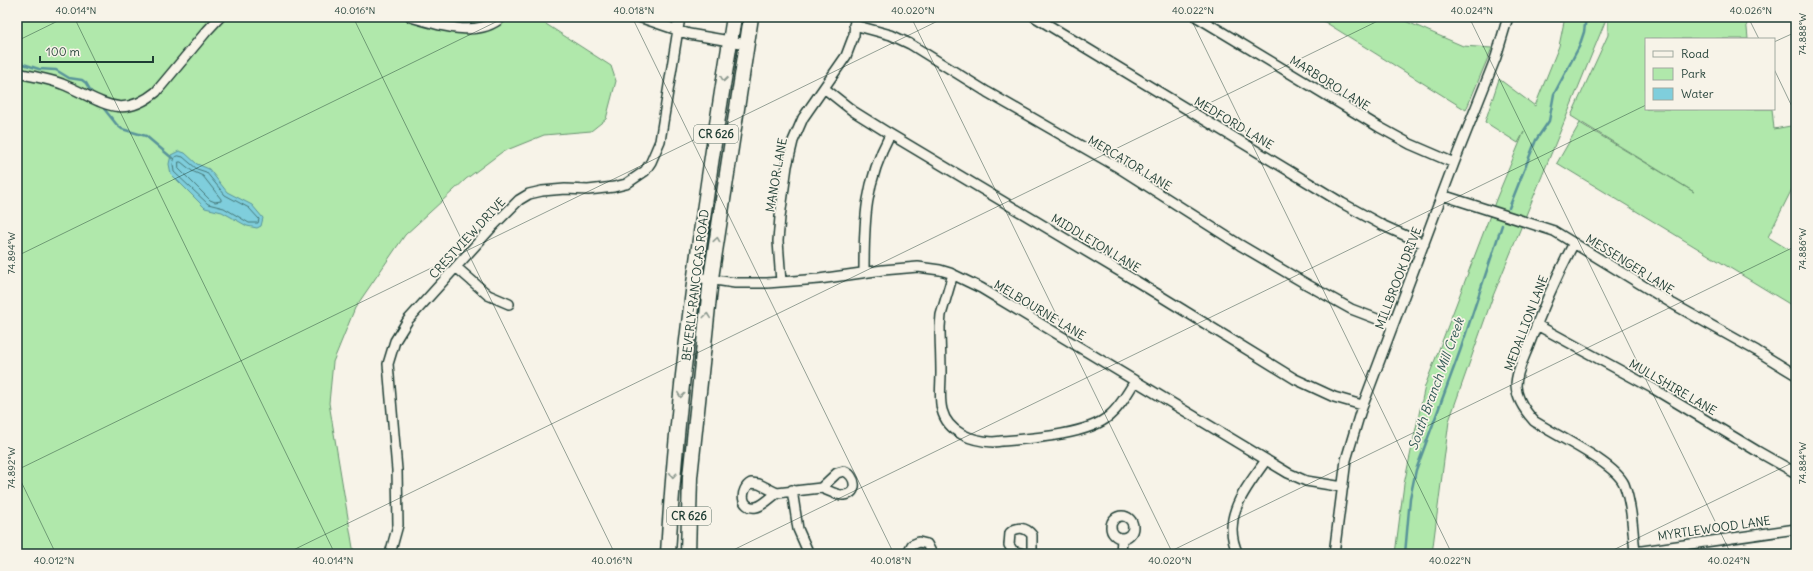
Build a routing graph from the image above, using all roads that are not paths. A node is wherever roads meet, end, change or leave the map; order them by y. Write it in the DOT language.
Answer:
graph roads {
  1 [pos="220,17"];
  2 [pos="411,17"];
  3 [pos="502,17"];
  4 [pos="639,17"];
  5 [pos="680,17"];
  6 [pos="734,17"];
  7 [pos="751,17"];
  8 [pos="1035,17"];
  9 [pos="1197,17"];
  10 [pos="1508,17"];
  11 [pos="855,21"];
  12 [pos="677,31"];
  13 [pos="730,41"];
  14 [pos="746,44"];
  15 [pos="17,73"];
  16 [pos="824,88"];
  17 [pos="890,134"];
  18 [pos="1454,163"];
  19 [pos="1442,195"];
  20 [pos="1574,243"];
  21 [pos="1424,244"];
  22 [pos="456,267"];
  23 [pos="864,272"];
  24 [pos="953,274"];
  25 [pos="695,277"];
  26 [pos="711,278"];
  27 [pos="781,282"];
  28 [pos="509,304"];
  29 [pos="1393,325"];
  30 [pos="1537,325"];
  31 [pos="1796,375"];
  32 [pos="1135,382"];
  33 [pos="1362,405"];
  34 [pos="1266,460"];
  35 [pos="1796,473"];
  36 [pos="1343,487"];
  37 [pos="821,488"];
  38 [pos="792,490"];
  39 [pos="777,493"];
  40 [pos="1796,529"];
  41 [pos="1122,538"];
  42 [pos="688,551"];
  43 [pos="1635,553"];
  44 [pos="390,554"];
  45 [pos="668,554"];
  46 [pos="809,554"];
  47 [pos="908,554"];
  48 [pos="932,554"];
  49 [pos="1023,554"];
  50 [pos="1032,554"];
  51 [pos="1121,554"];
  52 [pos="1238,554"];
  53 [pos="1334,554"];
  1 -- 15 [label="street"];
  2 -- 3 [label="street"];
  4 -- 12 [label="street"];
  5 -- 12 [label="street, CRESTVIEW DRIVE"];
  6 -- 13 [label="main road, BEVERLY-RANCOCAS ROAD / CR 626"];
  7 -- 14 [label="main road, BEVERLY-RANCOCAS ROAD / CR 626"];
  8 -- 21 [label="street, MEDFORD LANE"];
  9 -- 18 [label="street, MARBORO LANE"];
  10 -- 18 [label="street, MILLBROOK DRIVE"];
  11 -- 16 [label="street, MANOR LANE"];
  11 -- 29 [label="street, MERCATOR LANE"];
  12 -- 13 [label="street"];
  12 -- 22 [label="street, CRESTVIEW DRIVE"];
  13 -- 14 [label="street"];
  13 -- 25 [label="main road, BEVERLY-RANCOCAS ROAD / CR 626, one-way"];
  26 -- 14 [label="main road, BEVERLY-RANCOCAS ROAD / CR 626, one-way"];
  16 -- 17 [label="street, MIDDLETON LANE"];
  16 -- 27 [label="street, MANOR LANE"];
  17 -- 23 [label="street"];
  17 -- 33 [label="street, MIDDLETON LANE"];
  18 -- 19 [label="street, MILLBROOK DRIVE"];
  19 -- 20 [label="street, MESSENGER LANE"];
  19 -- 21 [label="street, MILLBROOK DRIVE"];
  20 -- 30 [label="street, MEDALLION LANE"];
  20 -- 31 [label="street, MESSENGER LANE"];
  21 -- 29 [label="street, MILLBROOK DRIVE"];
  22 -- 28 [label="street"];
  22 -- 44 [label="street, CRESTVIEW DRIVE"];
  23 -- 24 [label="street, MELBOURNE LANE"];
  23 -- 27 [label="street, MELBOURNE LANE"];
  24 -- 32 [label="street, MELBOURNE LANE"];
  24 -- 32 [label="street"];
  25 -- 26 [label="street, MELBOURNE LANE"];
  25 -- 45 [label="main road, BEVERLY-RANCOCAS ROAD / CR 626, one-way"];
  26 -- 27 [label="street, MELBOURNE LANE"];
  42 -- 26 [label="main road, BEVERLY-RANCOCAS ROAD / CR 626, one-way"];
  29 -- 33 [label="street, MILLBROOK DRIVE"];
  30 -- 35 [label="street, MULLSHIRE LANE"];
  30 -- 43 [label="street, MEDALLION LANE"];
  32 -- 34 [label="street, MELBOURNE LANE"];
  33 -- 36 [label="street, MILLBROOK DRIVE"];
  34 -- 36 [label="street, MELBOURNE LANE"];
  34 -- 52 [label="street"];
  36 -- 53 [label="street, MILLBROOK DRIVE"];
  37 -- 38 [label="street"];
  38 -- 39 [label="street"];
  38 -- 46 [label="street"];
  40 -- 43 [label="street, MYRTLEWOOD LANE"];
  41 -- 51 [label="street"];
  47 -- 48 [label="street"];
  49 -- 50 [label="street"];
}
